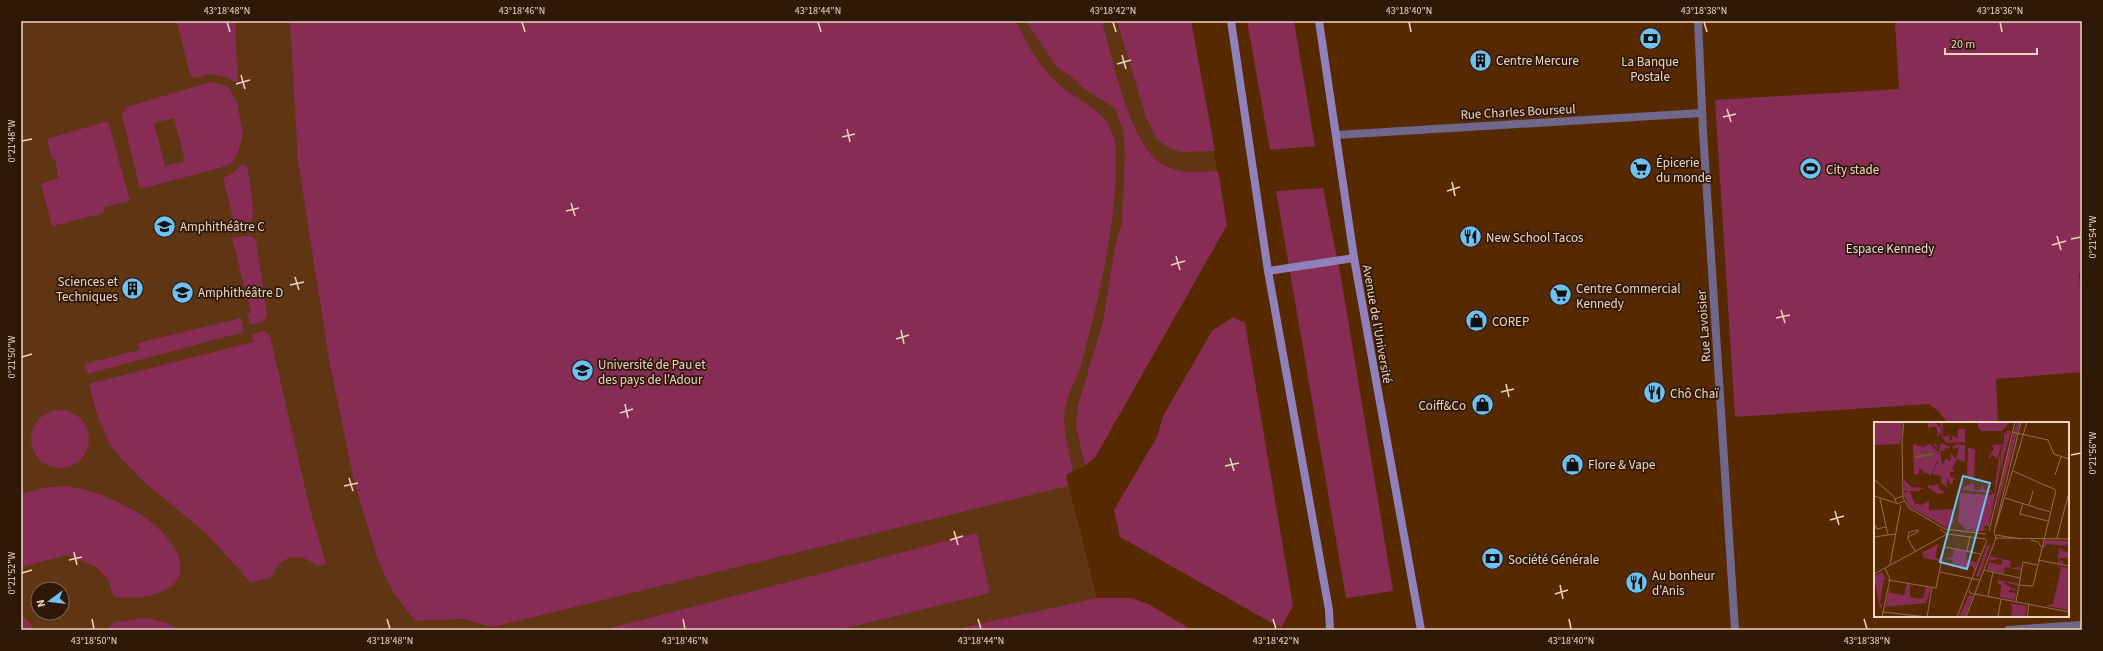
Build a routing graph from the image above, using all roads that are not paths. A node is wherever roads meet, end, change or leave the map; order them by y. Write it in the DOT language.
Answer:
graph roads {
  1 [pos="1231,21"];
  2 [pos="1319,21"];
  3 [pos="1698,21"];
  4 [pos="1702,113"];
  5 [pos="1336,135"];
  6 [pos="1354,258"];
  7 [pos="1268,271"];
  8 [pos="2082,625"];
  9 [pos="1330,630"];
  10 [pos="1420,630"];
  11 [pos="1735,630"];
  12 [pos="2008,630"];
  1 -- 7 [label="main road"];
  2 -- 5 [label="main road, Avenue de l'Université"];
  3 -- 4 [label="street, Rue Lavoisier"];
  4 -- 5 [label="street, Rue Charles Bourseul"];
  4 -- 11 [label="street, Rue Lavoisier"];
  5 -- 6 [label="main road, Avenue de l'Université"];
  6 -- 7 [label="main road"];
  6 -- 10 [label="main road, Avenue de l'Université"];
  7 -- 9 [label="main road"];
  8 -- 12 [label="street"];
}
